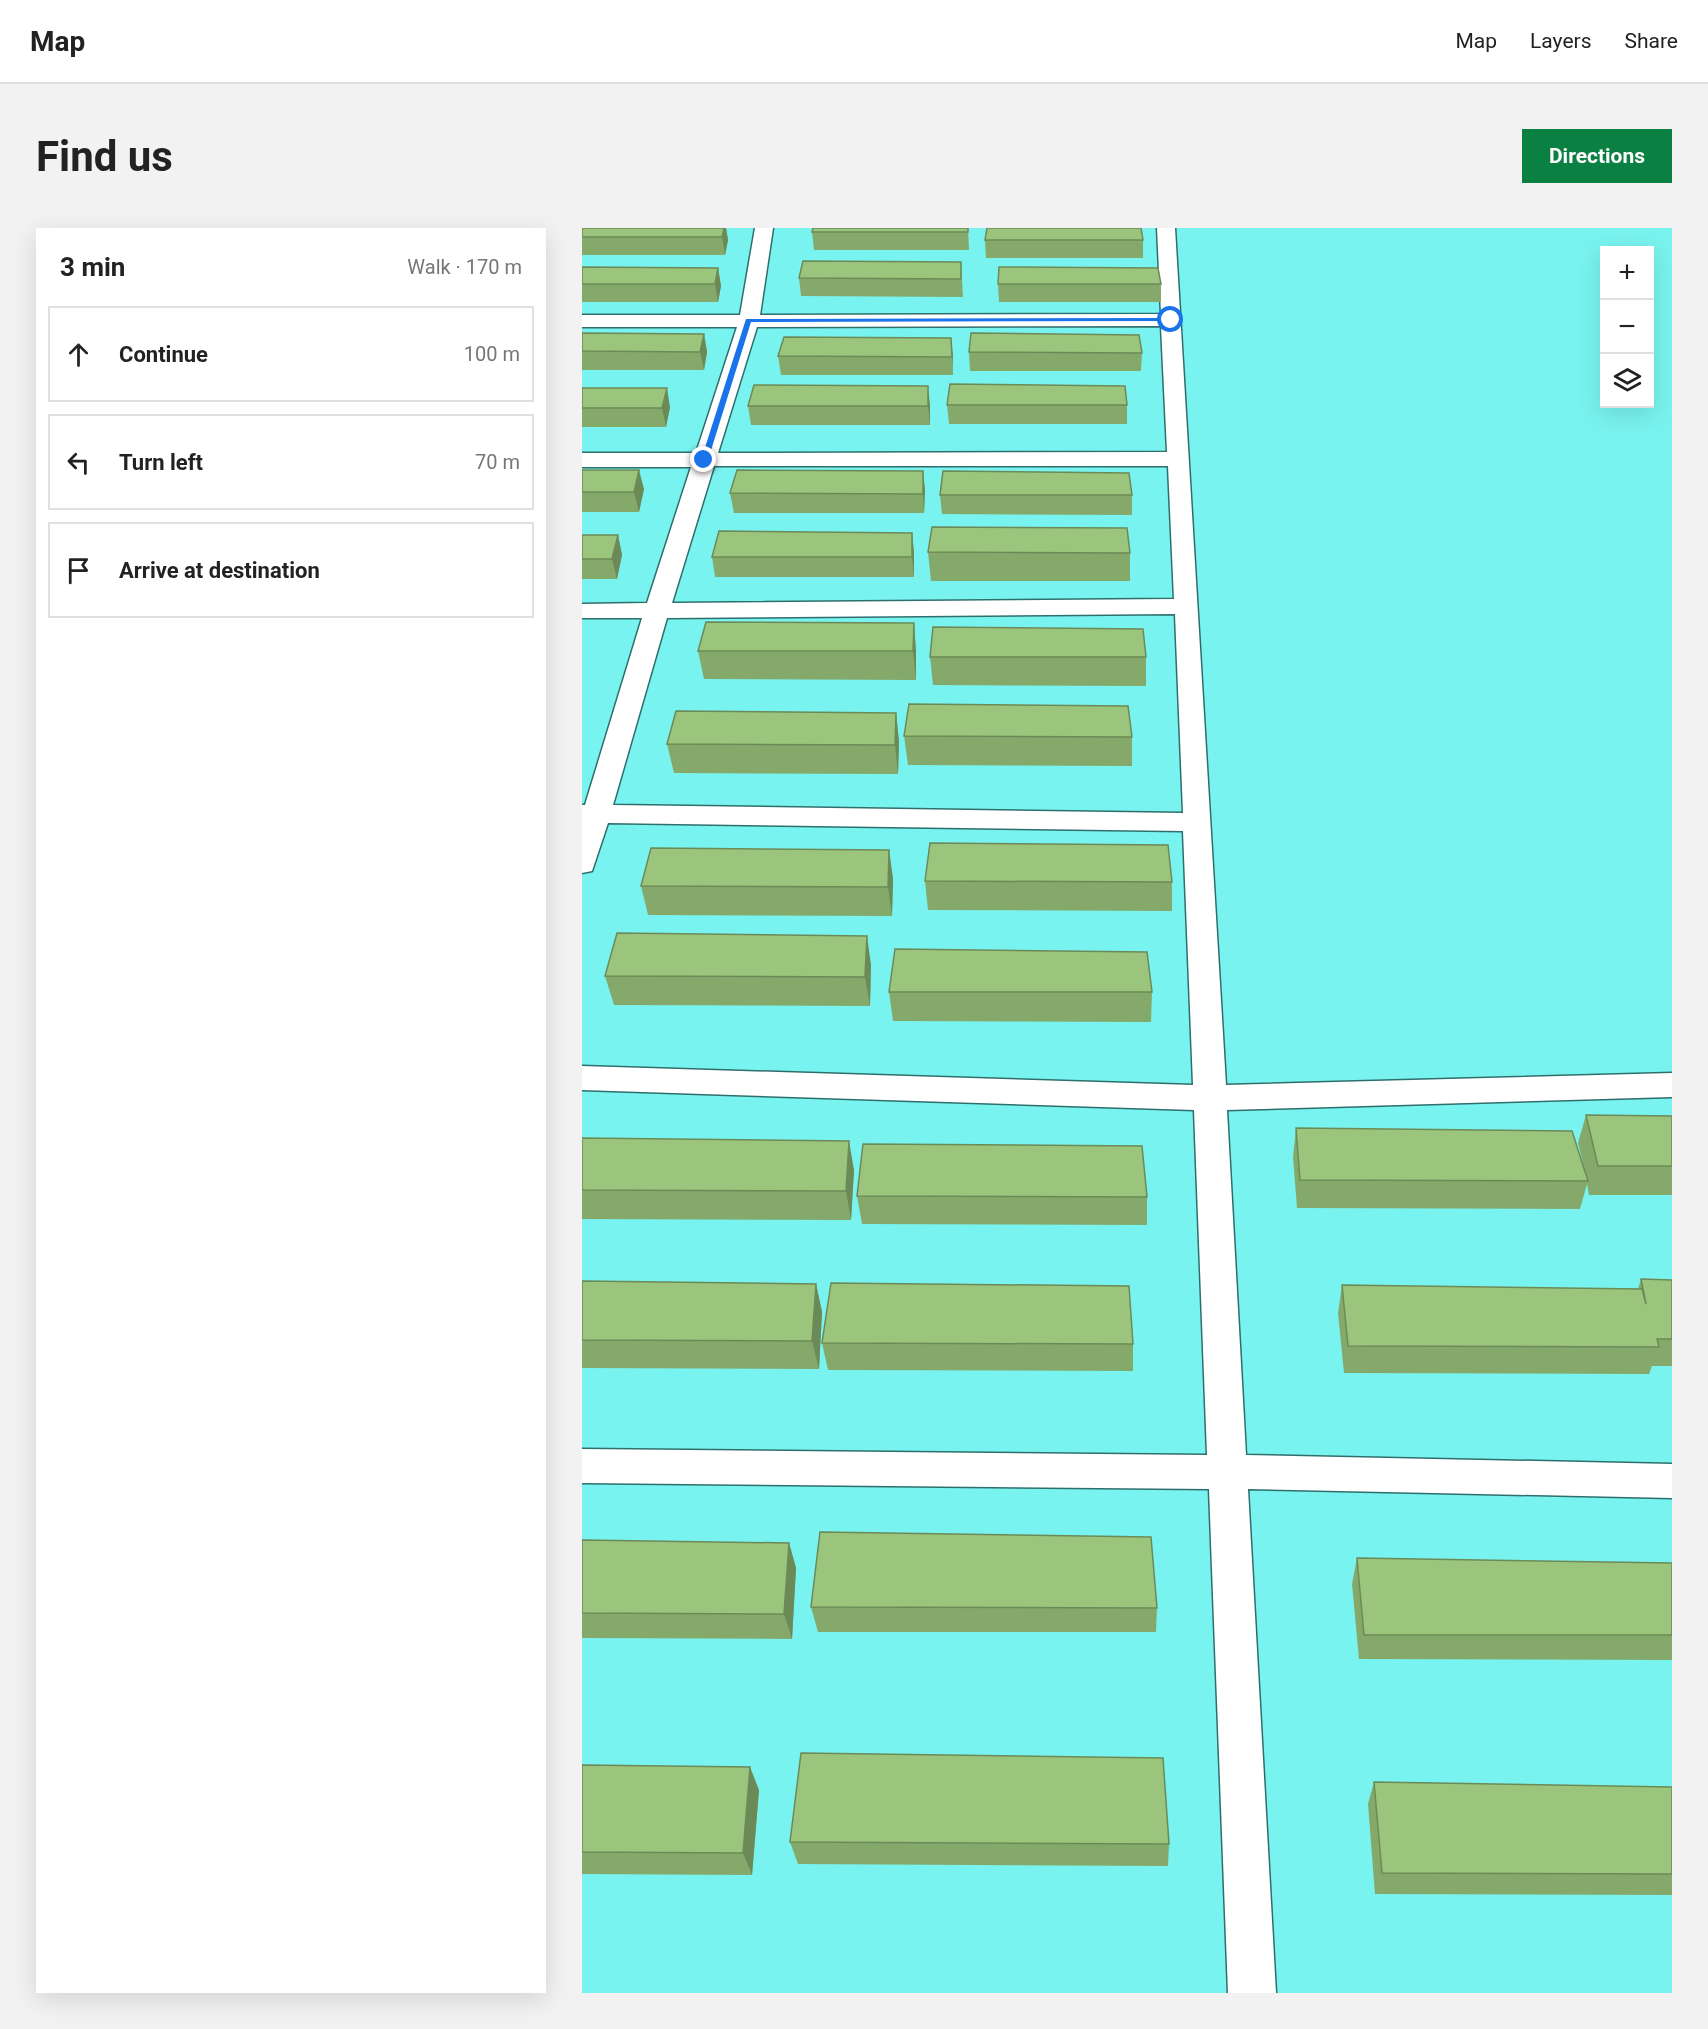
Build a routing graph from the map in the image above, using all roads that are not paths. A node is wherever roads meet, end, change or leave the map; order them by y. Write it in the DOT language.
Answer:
graph roads {
  1 [pos="764,228"];
  2 [pos="1166,228"];
  3 [pos="748,320"];
  4 [pos="1171,320"];
  5 [pos="582,321"];
  6 [pos="1179,459"];
  7 [pos="582,460"];
  8 [pos="704,460"];
  9 [pos="1187,606"];
  10 [pos="657,610"];
  11 [pos="582,611"];
  12 [pos="590,813"];
  13 [pos="1197,822"];
  14 [pos="582,864"];
  15 [pos="582,1078"];
  16 [pos="1672,1085"];
  17 [pos="1209,1098"];
  18 [pos="582,1466"];
  19 [pos="1227,1472"];
  20 [pos="1672,1481"];
  21 [pos="1252,1993"];
  1 -- 3 [label="street"];
  2 -- 4 [label="street"];
  3 -- 4 [label="street"];
  3 -- 5 [label="street"];
  3 -- 8 [label="street"];
  4 -- 6 [label="street"];
  6 -- 8 [label="street"];
  6 -- 9 [label="street"];
  7 -- 8 [label="street"];
  8 -- 10 [label="street"];
  9 -- 10 [label="street"];
  9 -- 13 [label="street"];
  10 -- 11 [label="street"];
  10 -- 12 [label="street"];
  12 -- 13 [label="street"];
  12 -- 14 [label="street"];
  13 -- 17 [label="street"];
  15 -- 17 [label="street"];
  16 -- 17 [label="street"];
  17 -- 19 [label="street"];
  18 -- 19 [label="street"];
  19 -- 20 [label="street"];
  19 -- 21 [label="street"];
}
